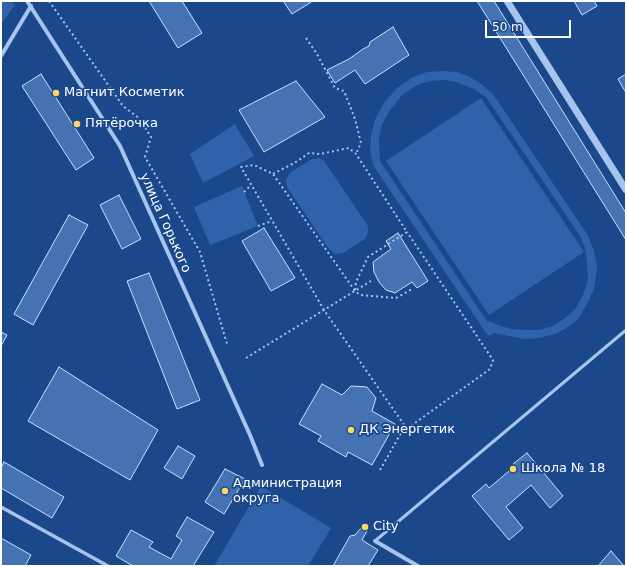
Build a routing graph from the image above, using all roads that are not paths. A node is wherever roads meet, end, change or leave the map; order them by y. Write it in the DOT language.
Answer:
graph roads {
  1 [pos="27,1"];
  2 [pos="507,1"];
  3 [pos="32,6"];
  4 [pos="1,56"];
  5 [pos="626,190"];
  6 [pos="626,330"];
  7 [pos="262,465"];
  8 [pos="1,507"];
  9 [pos="375,541"];
  10 [pos="108,566"];
  11 [pos="418,566"];
  1 -- 3 [label="street, улица Горького"];
  2 -- 5 [label="street"];
  3 -- 4 [label="street"];
  3 -- 7 [label="street, улица Горького"];
  6 -- 9 [label="lane"];
  8 -- 10 [label="street"];
  9 -- 11 [label="street"];
}
